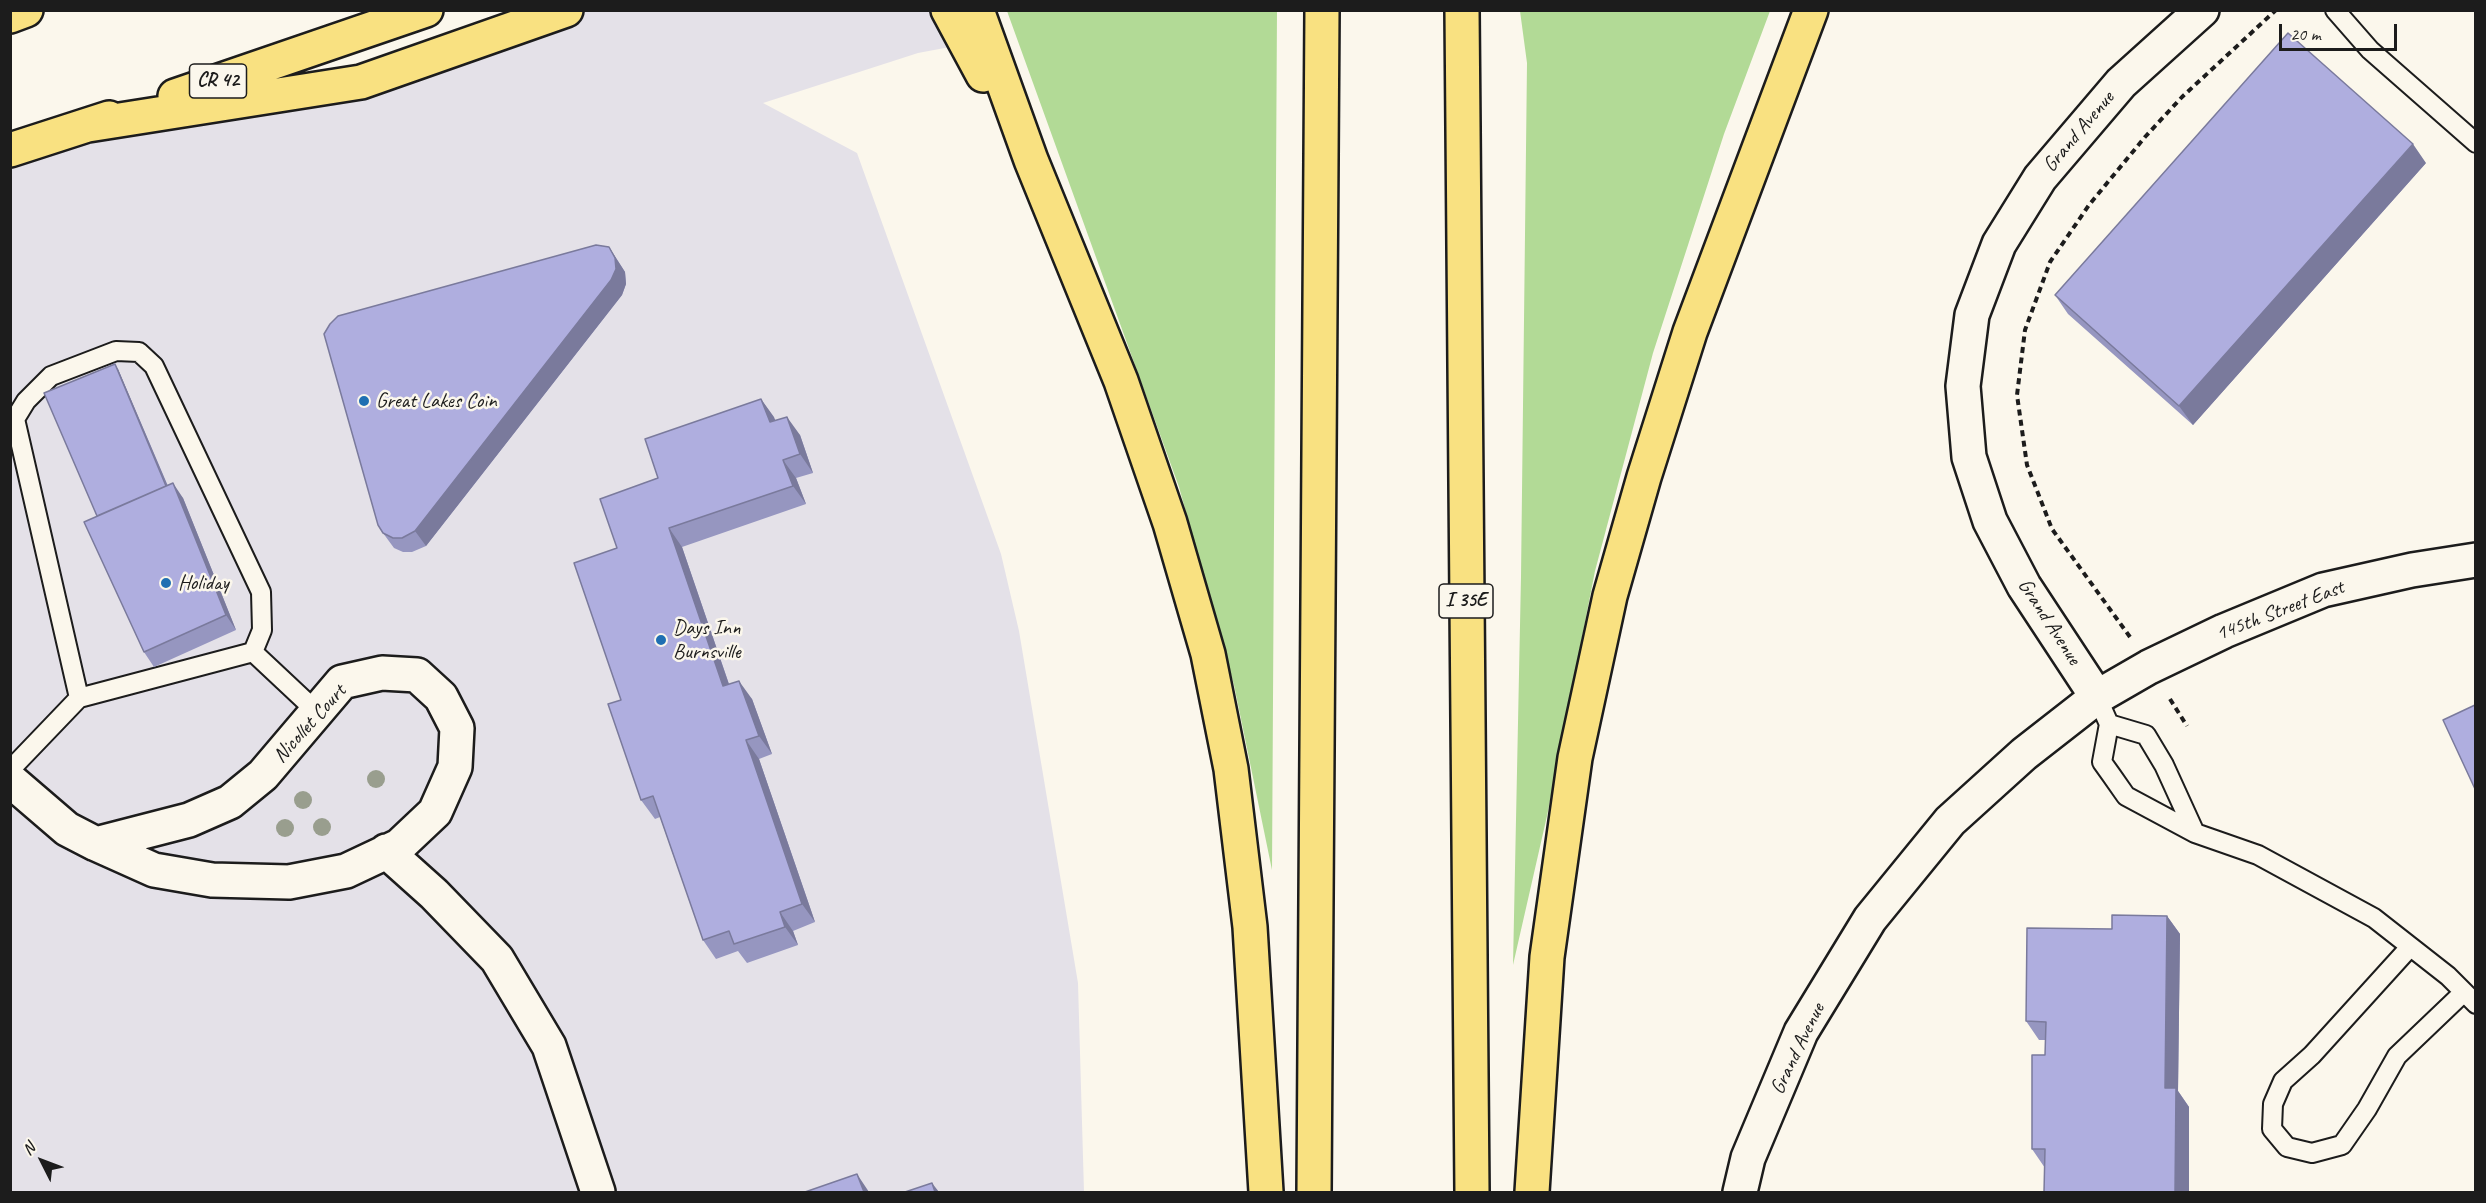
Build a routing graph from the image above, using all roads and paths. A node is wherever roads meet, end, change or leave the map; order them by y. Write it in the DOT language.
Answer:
graph roads {
  1 [pos="26,10"];
  2 [pos="426,10"];
  3 [pos="566,10"];
  4 [pos="948,10"];
  5 [pos="977,10"];
  6 [pos="1322,10"];
  7 [pos="1462,10"];
  8 [pos="1811,10"];
  9 [pos="2202,10"];
  10 [pos="2276,10"];
  11 [pos="2335,10"];
  12 [pos="10,16"];
  13 [pos="88,125"];
  14 [pos="2475,143"];
  15 [pos="10,150"];
  16 [pos="1031,160"];
  17 [pos="2475,560"];
  18 [pos="253,652"];
  19 [pos="2149,667"];
  20 [pos="79,698"];
  21 [pos="2103,711"];
  22 [pos="317,712"];
  23 [pos="2187,726"];
  24 [pos="10,770"];
  25 [pos="10,780"];
  26 [pos="2195,833"];
  27 [pos="96,844"];
  28 [pos="386,851"];
  29 [pos="2410,947"];
  30 [pos="2470,998"];
  31 [pos="598,1192"];
  32 [pos="1266,1192"];
  33 [pos="1314,1192"];
  34 [pos="1472,1192"];
  35 [pos="1532,1192"];
  36 [pos="1740,1192"];
  1 -- 12 [label="highway"];
  2 -- 13 [label="highway, CR 42"];
  3 -- 13 [label="highway"];
  4 -- 16 [label="highway"];
  5 -- 16 [label="highway"];
  6 -- 33 [label="highway"];
  7 -- 34 [label="highway, I 35E"];
  8 -- 35 [label="highway"];
  9 -- 21 [label="street, Grand Avenue"];
  10 -- 19 [label="path"];
  11 -- 14 [label="lane"];
  13 -- 15 [label="highway, CR 42"];
  16 -- 32 [label="highway"];
  17 -- 19 [label="street, 145th Street East"];
  18 -- 20 [label="lane"];
  18 -- 20 [label="lane"];
  18 -- 22 [label="lane"];
  19 -- 21 [label="street, 145th Street East"];
  19 -- 23 [label="path"];
  20 -- 24 [label="lane"];
  21 -- 26 [label="lane"];
  21 -- 26 [label="lane"];
  21 -- 36 [label="street, Grand Avenue"];
  22 -- 27 [label="street, Nicollet Court"];
  22 -- 28 [label="street, Nicollet Court"];
  25 -- 27 [label="street, Nicollet Court"];
  26 -- 29 [label="lane"];
  27 -- 28 [label="street, Nicollet Court"];
  28 -- 31 [label="street"];
  29 -- 30 [label="lane"];
  29 -- 30 [label="lane"];
}
